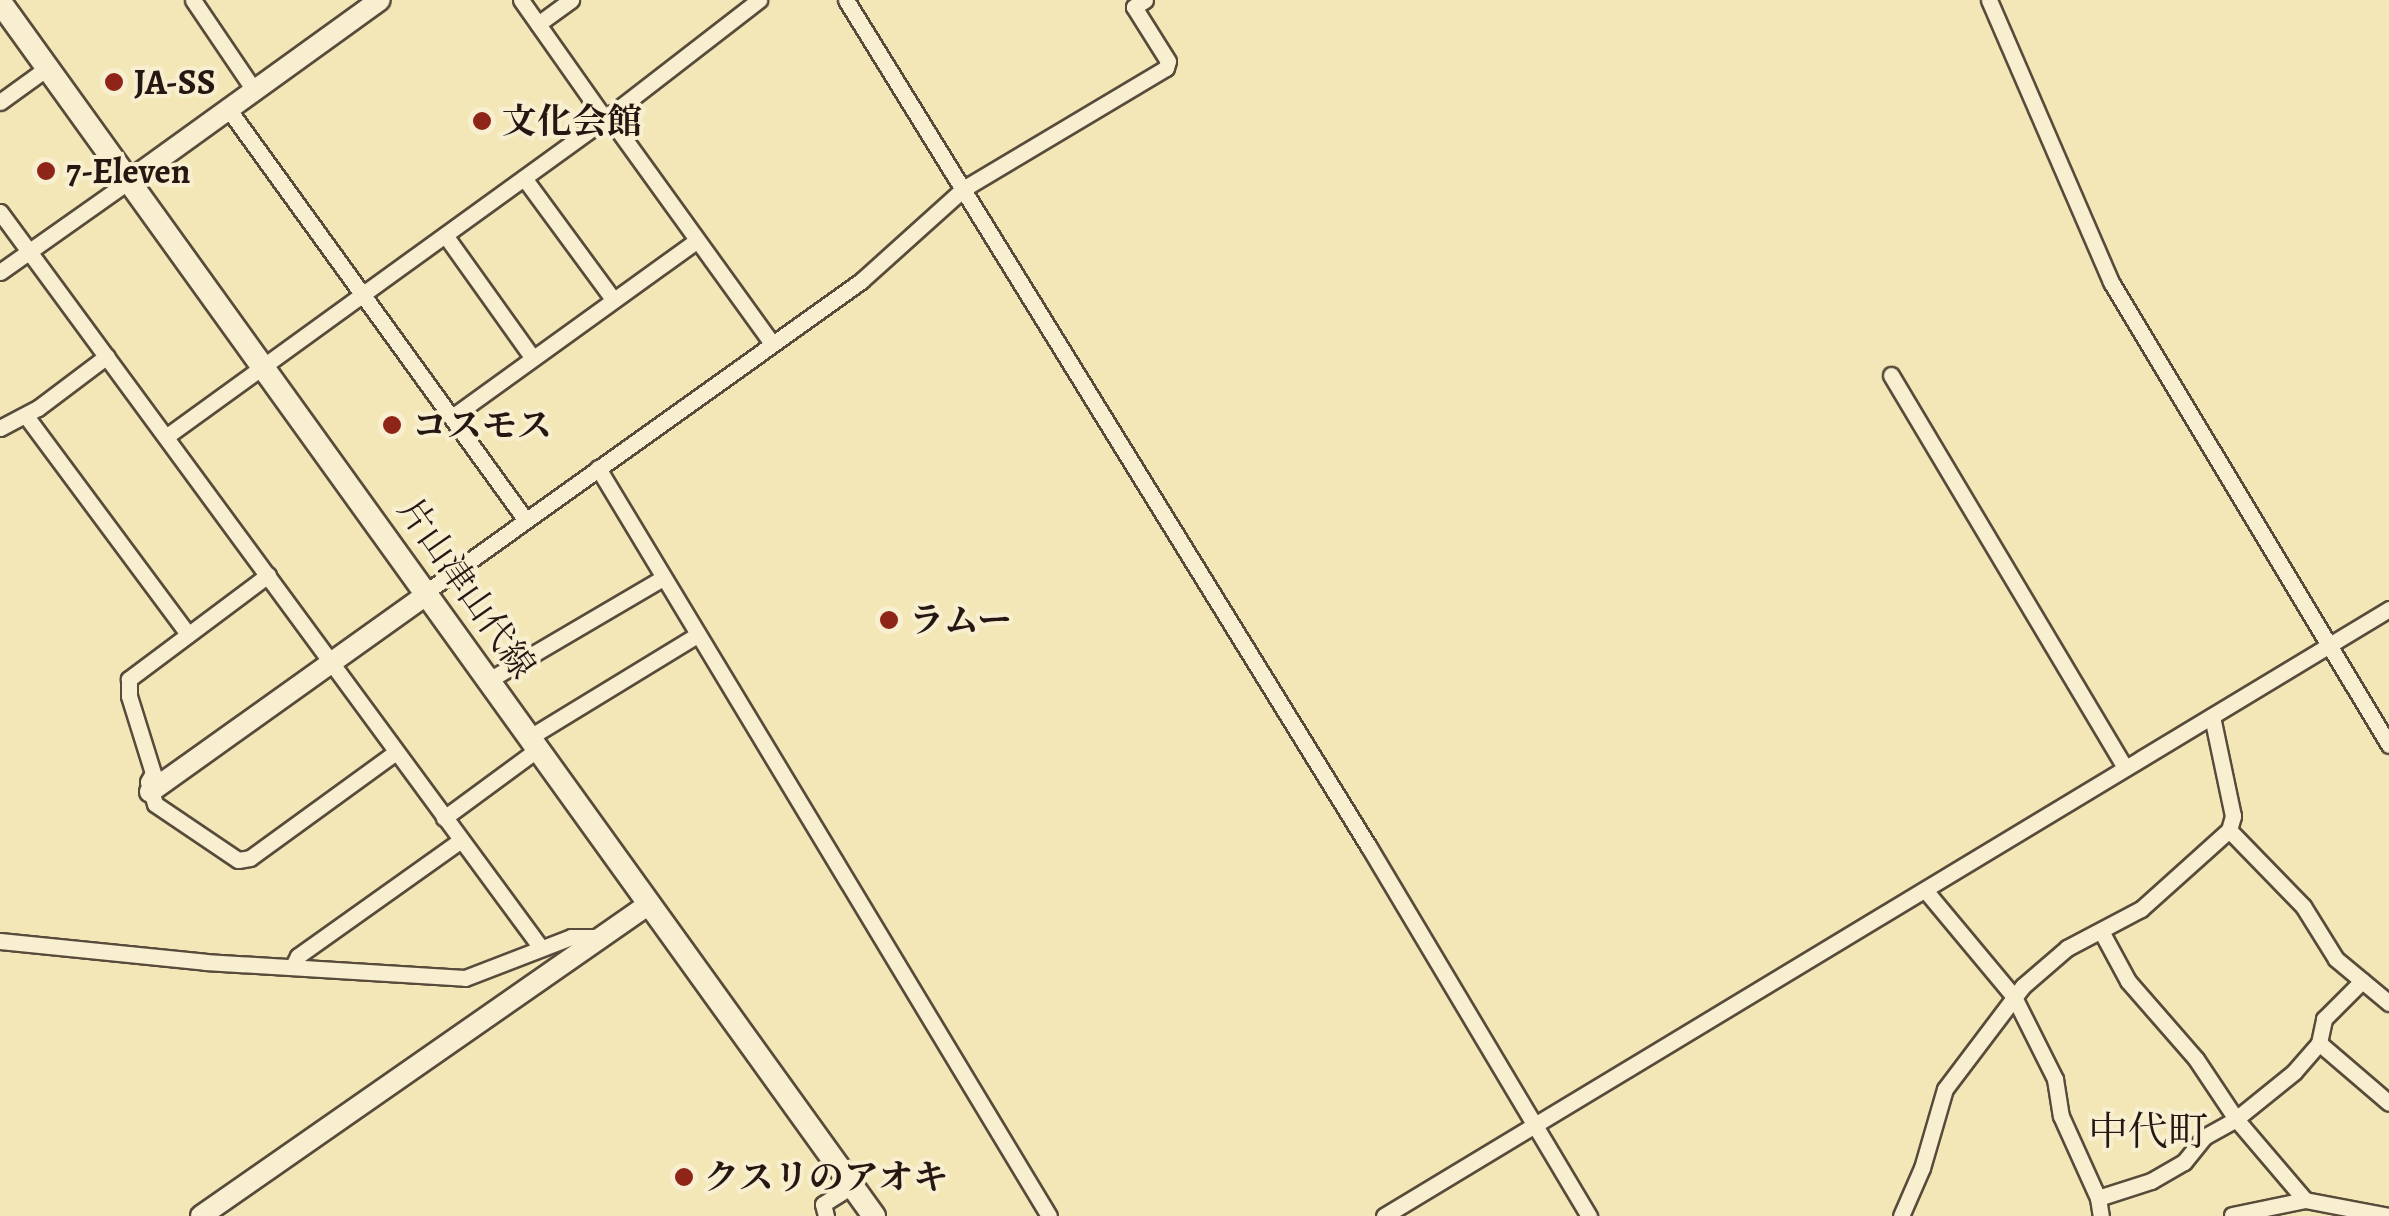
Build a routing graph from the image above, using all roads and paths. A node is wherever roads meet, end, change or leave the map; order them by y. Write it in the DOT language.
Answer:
graph roads {
  1 [pos="193,0"];
  2 [pos="380,0"];
  3 [pos="521,0"];
  4 [pos="571,0"];
  5 [pos="759,0"];
  6 [pos="846,0"];
  7 [pos="1146,0"];
  8 [pos="1989,0"];
  9 [pos="0,2"];
  10 [pos="538,24"];
  11 [pos="48,68"];
  12 [pos="254,90"];
  13 [pos="0,102"];
  14 [pos="229,110"];
  15 [pos="606,118"];
  16 [pos="524,178"];
  17 [pos="128,181"];
  18 [pos="963,189"];
  19 [pos="0,212"];
  20 [pos="445,235"];
  21 [pos="697,240"];
  22 [pos="29,252"];
  23 [pos="0,272"];
  24 [pos="362,296"];
  25 [pos="614,299"];
  26 [pos="772,342"];
  27 [pos="108,356"];
  28 [pos="532,357"];
  29 [pos="264,364"];
  30 [pos="1890,374"];
  31 [pos="26,416"];
  32 [pos="452,417"];
  33 [pos="0,428"];
  34 [pos="167,436"];
  35 [pos="598,468"];
  36 [pos="525,519"];
  37 [pos="268,575"];
  38 [pos="663,578"];
  39 [pos="427,593"];
  40 [pos="2389,609"];
  41 [pos="188,634"];
  42 [pos="697,635"];
  43 [pos="2328,646"];
  44 [pos="333,663"];
  45 [pos="489,680"];
  46 [pos="2212,716"];
  47 [pos="534,743"];
  48 [pos="2389,744"];
  49 [pos="396,752"];
  50 [pos="2125,767"];
  51 [pos="150,792"];
  52 [pos="444,818"];
  53 [pos="2229,830"];
  54 [pos="460,841"];
  55 [pos="1925,890"];
  56 [pos="649,904"];
  57 [pos="2101,931"];
  58 [pos="602,937"];
  59 [pos="0,941"];
  60 [pos="541,948"];
  61 [pos="292,966"];
  62 [pos="502,966"];
  63 [pos="2362,981"];
  64 [pos="2014,997"];
  65 [pos="518,998"];
  66 [pos="2389,1003"];
  67 [pos="2318,1043"];
  68 [pos="2389,1103"];
  69 [pos="2236,1119"];
  70 [pos="1534,1125"];
  71 [pos="852,1186"];
  72 [pos="2098,1198"];
  73 [pos="2305,1200"];
  74 [pos="2232,1215"];
  75 [pos="201,1216"];
  76 [pos="826,1216"];
  77 [pos="874,1216"];
  78 [pos="1049,1216"];
  79 [pos="1384,1216"];
  80 [pos="1589,1216"];
  81 [pos="1901,1216"];
  82 [pos="2100,1216"];
  83 [pos="2389,1216"];
  1 -- 12 [label="street"];
  2 -- 12 [label="street"];
  3 -- 10 [label="street"];
  4 -- 10 [label="street"];
  5 -- 15 [label="street"];
  6 -- 18 [label="street"];
  7 -- 18 [label="street"];
  8 -- 43 [label="street"];
  9 -- 11 [label="main road, 片山津山代線"];
  10 -- 15 [label="street"];
  11 -- 13 [label="street"];
  11 -- 17 [label="main road, 片山津山代線"];
  12 -- 14 [label="street"];
  14 -- 17 [label="street"];
  14 -- 24 [label="street"];
  15 -- 16 [label="street"];
  15 -- 21 [label="street"];
  16 -- 20 [label="street"];
  16 -- 25 [label="street"];
  17 -- 22 [label="street"];
  17 -- 29 [label="main road, 片山津山代線"];
  18 -- 26 [label="street"];
  18 -- 70 [label="street"];
  19 -- 22 [label="street"];
  20 -- 24 [label="street"];
  20 -- 28 [label="street"];
  21 -- 25 [label="street"];
  21 -- 26 [label="street"];
  22 -- 23 [label="street"];
  22 -- 27 [label="street"];
  24 -- 29 [label="street"];
  24 -- 32 [label="street"];
  25 -- 28 [label="street"];
  26 -- 35 [label="street"];
  27 -- 31 [label="street"];
  27 -- 34 [label="street"];
  28 -- 32 [label="street"];
  29 -- 34 [label="street"];
  29 -- 39 [label="main road, 片山津山代線"];
  30 -- 50 [label="street"];
  31 -- 33 [label="street"];
  31 -- 41 [label="street"];
  32 -- 36 [label="street"];
  34 -- 37 [label="street"];
  35 -- 36 [label="street"];
  35 -- 38 [label="street"];
  36 -- 39 [label="street"];
  37 -- 41 [label="street"];
  37 -- 44 [label="street"];
  38 -- 42 [label="street"];
  38 -- 45 [label="street"];
  39 -- 44 [label="street"];
  39 -- 45 [label="main road, 片山津山代線"];
  40 -- 43 [label="street"];
  41 -- 51 [label="street"];
  42 -- 47 [label="street"];
  42 -- 78 [label="street"];
  43 -- 46 [label="street"];
  43 -- 48 [label="street"];
  44 -- 49 [label="street"];
  44 -- 51 [label="street"];
  45 -- 47 [label="main road, 片山津山代線"];
  46 -- 50 [label="street"];
  46 -- 53 [label="street"];
  47 -- 52 [label="street"];
  47 -- 56 [label="main road, 片山津山代線"];
  49 -- 51 [label="street"];
  49 -- 52 [label="street"];
  50 -- 55 [label="street"];
  52 -- 54 [label="street"];
  53 -- 57 [label="street"];
  53 -- 63 [label="street"];
  54 -- 60 [label="street"];
  54 -- 61 [label="street"];
  55 -- 64 [label="street"];
  55 -- 70 [label="street"];
  56 -- 58 [label="street"];
  56 -- 71 [label="main road, 片山津山代線"];
  57 -- 64 [label="street"];
  57 -- 69 [label="street"];
  58 -- 60 [label="street"];
  58 -- 65 [label="street"];
  59 -- 61 [label="street"];
  60 -- 62 [label="street"];
  61 -- 62 [label="street"];
  62 -- 65 [label="street"];
  63 -- 66 [label="street"];
  63 -- 67 [label="street"];
  64 -- 72 [label="street"];
  64 -- 81 [label="street"];
  65 -- 75 [label="street"];
  67 -- 68 [label="street"];
  67 -- 69 [label="street"];
  69 -- 72 [label="street"];
  69 -- 73 [label="street"];
  70 -- 79 [label="street"];
  70 -- 80 [label="street"];
  71 -- 76 [label="street"];
  71 -- 77 [label="main road, 片山津山代線"];
  72 -- 82 [label="street"];
  73 -- 74 [label="street"];
  73 -- 83 [label="street"];
}
